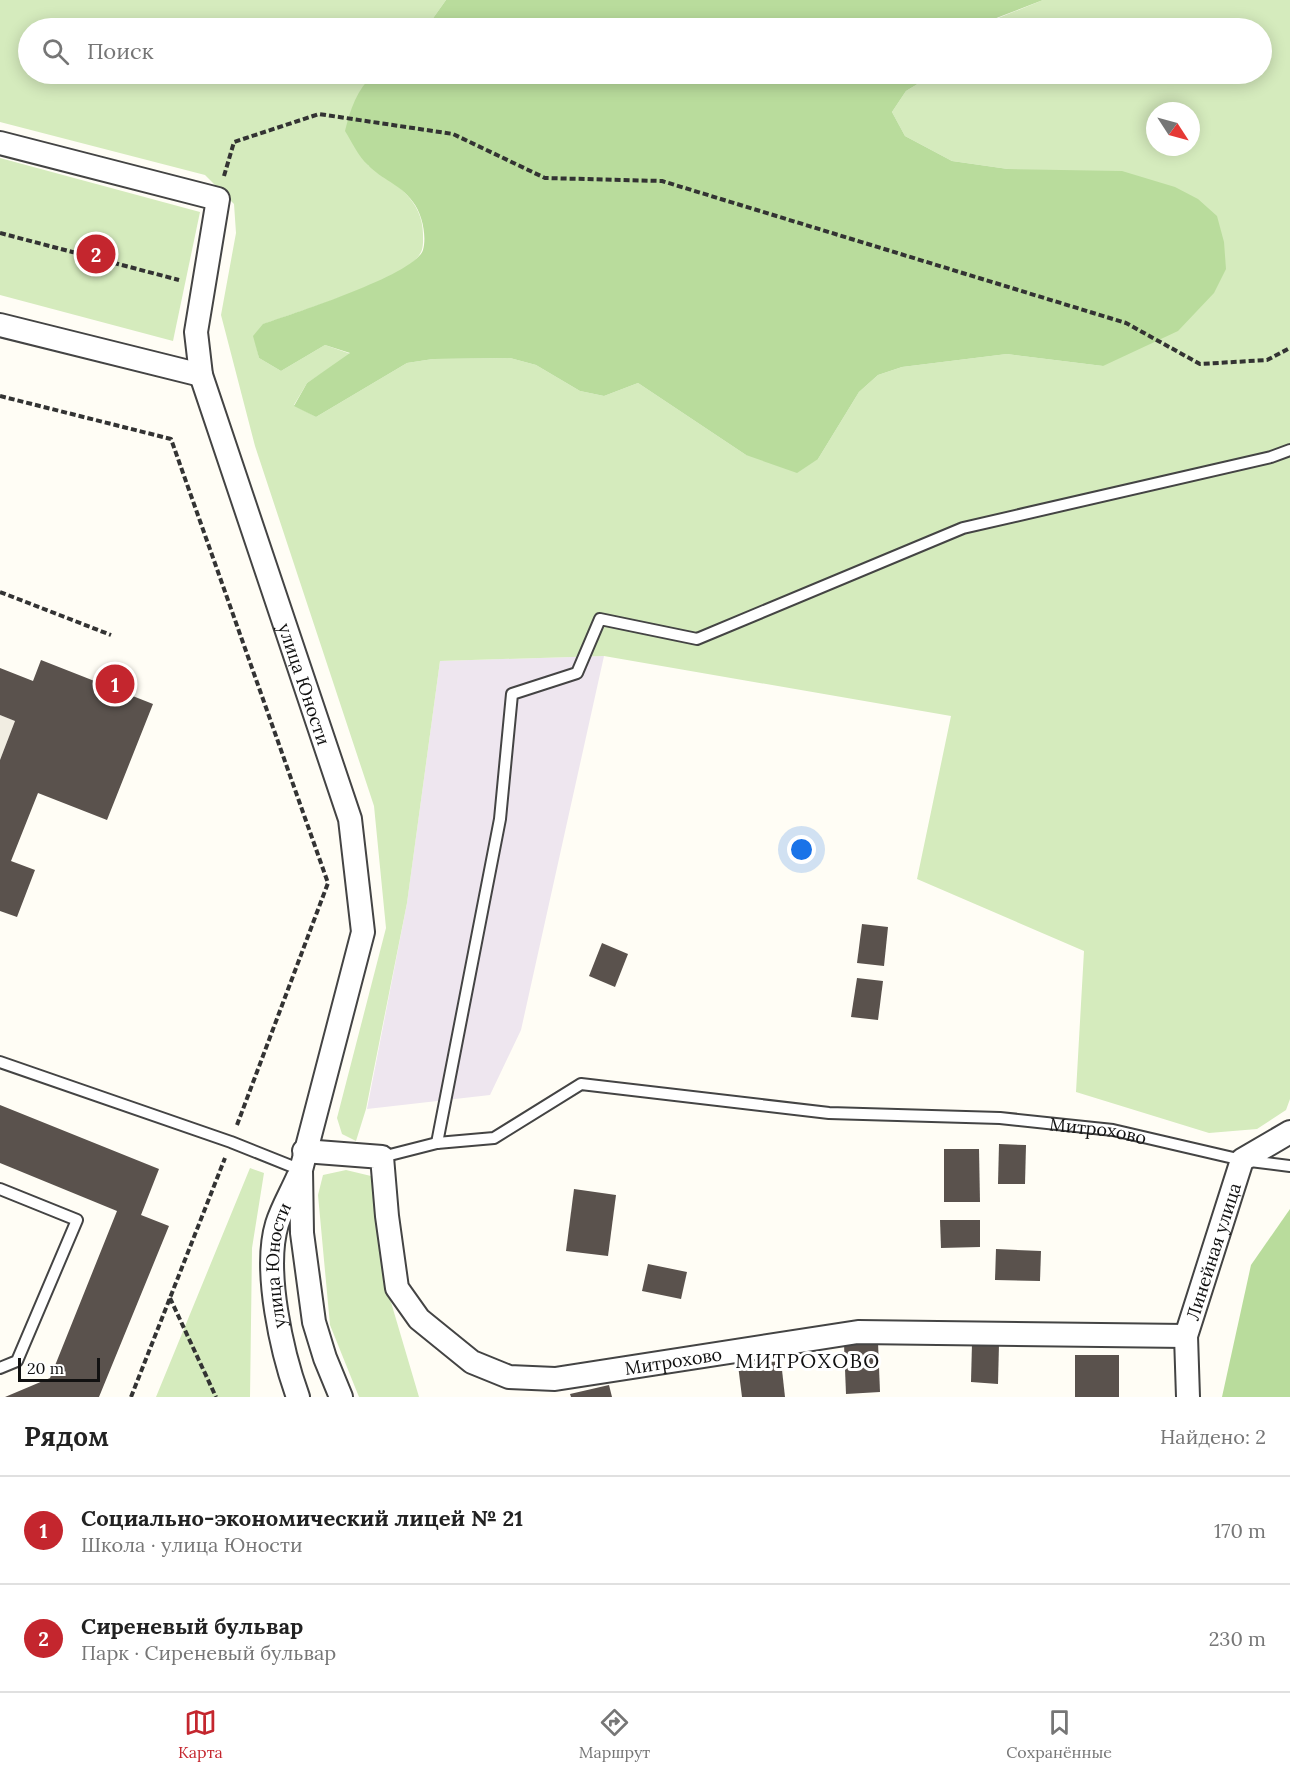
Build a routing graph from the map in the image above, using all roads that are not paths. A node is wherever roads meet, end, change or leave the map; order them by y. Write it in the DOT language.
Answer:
graph roads {
  1 [pos="0,142"];
  2 [pos="0,325"];
  3 [pos="201,375"];
  4 [pos="1290,450"];
  5 [pos="0,1062"];
  6 [pos="1290,1132"];
  7 [pos="437,1143"];
  8 [pos="382,1157"];
  9 [pos="1242,1160"];
  10 [pos="303,1161"];
  11 [pos="1290,1166"];
  12 [pos="0,1189"];
  13 [pos="1186,1336"];
  14 [pos="0,1368"];
  15 [pos="298,1397"];
  16 [pos="340,1397"];
  17 [pos="1188,1397"];
  1 -- 3 [label="street, улица Юности"];
  2 -- 3 [label="street"];
  3 -- 10 [label="street, улица Юности"];
  4 -- 7 [label="lane"];
  5 -- 10 [label="lane"];
  6 -- 9 [label="street, Линейная улица"];
  7 -- 8 [label="lane, Митрохово"];
  7 -- 9 [label="lane, Митрохово"];
  8 -- 10 [label="street, Митрохово"];
  8 -- 13 [label="street, Митрохово"];
  9 -- 11 [label="lane, Митрохово"];
  9 -- 13 [label="street, Линейная улица"];
  10 -- 15 [label="street, улица Юности"];
  10 -- 16 [label="street, улица Юности"];
  12 -- 14 [label="lane"];
  13 -- 17 [label="street, Линейная улица"];
}
